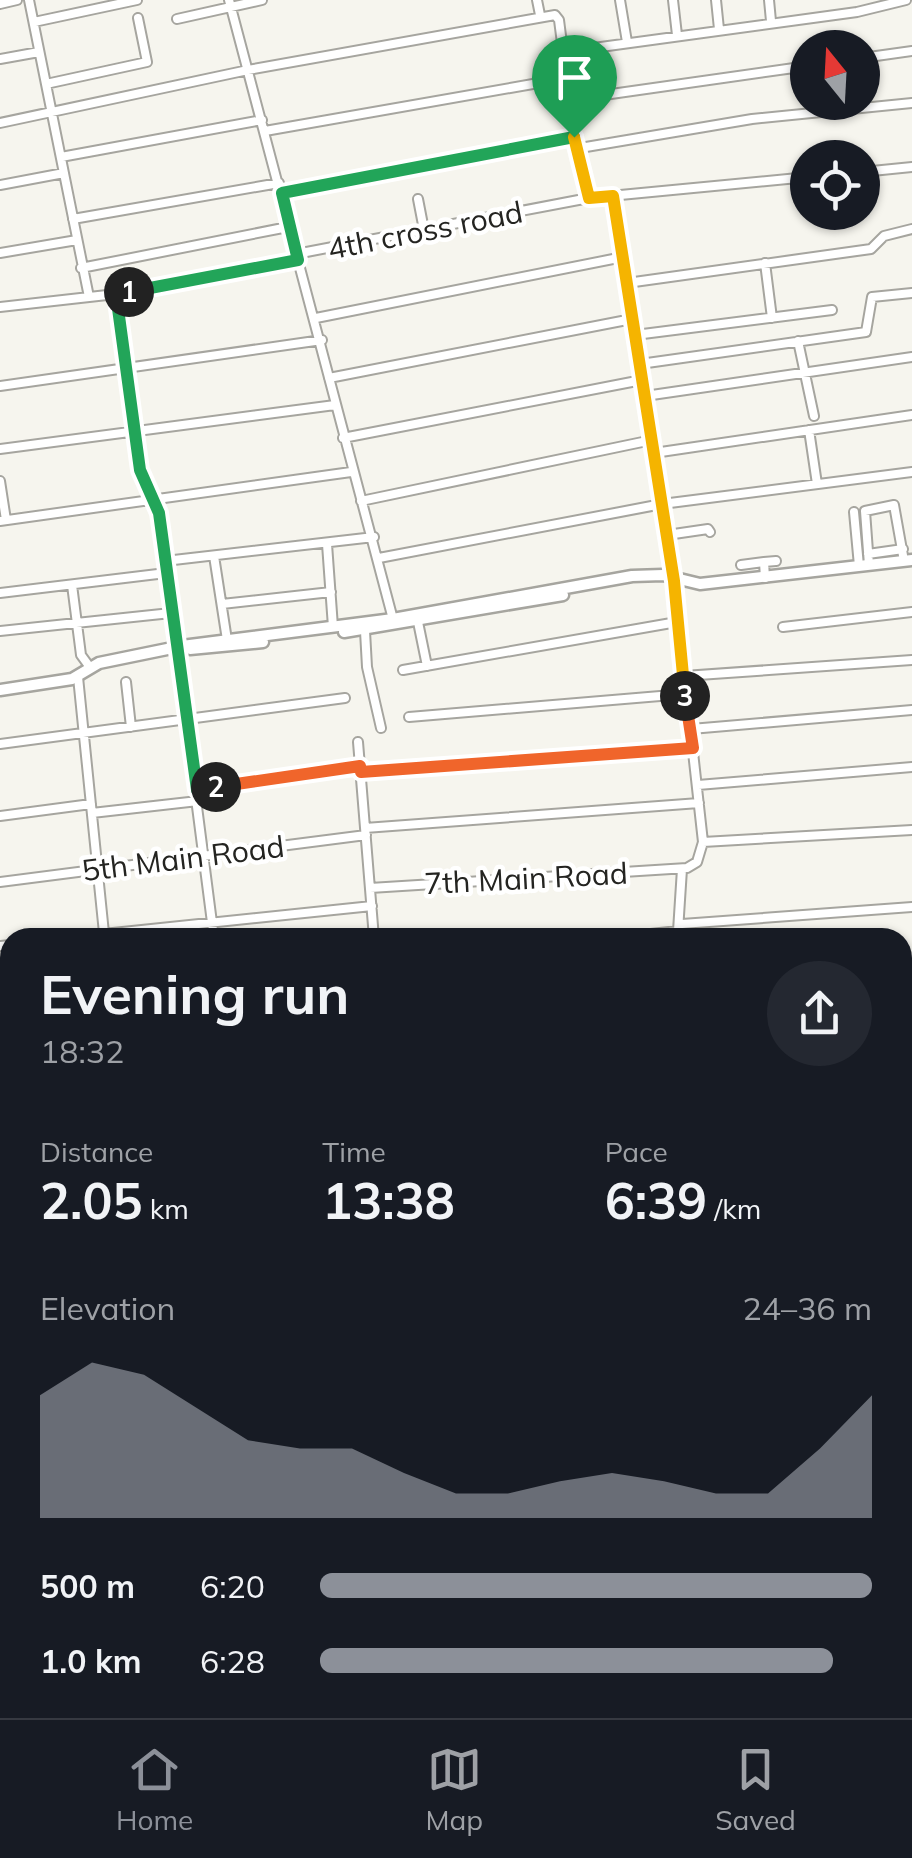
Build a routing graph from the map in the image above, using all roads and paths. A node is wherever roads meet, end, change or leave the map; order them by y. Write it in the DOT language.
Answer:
graph roads {
  1 [pos="17,0"];
  2 [pos="30,0"];
  3 [pos="137,0"];
  4 [pos="262,0"];
  5 [pos="538,0"];
  6 [pos="620,0"];
  7 [pos="673,0"];
  8 [pos="716,0"];
  9 [pos="768,0"];
  10 [pos="906,0"];
  11 [pos="230,3"];
  12 [pos="0,4"];
  13 [pos="540,16"];
  14 [pos="138,18"];
  15 [pos="177,19"];
  16 [pos="771,21"];
  17 [pos="34,22"];
  18 [pos="718,29"];
  19 [pos="677,35"];
  20 [pos="627,42"];
  21 [pos="912,51"];
  22 [pos="39,52"];
  23 [pos="564,52"];
  24 [pos="880,55"];
  25 [pos="0,59"];
  26 [pos="790,69"];
  27 [pos="248,70"];
  28 [pos="567,78"];
  29 [pos="46,84"];
  30 [pos="569,100"];
  31 [pos="912,104"];
  32 [pos="52,114"];
  33 [pos="262,120"];
  34 [pos="0,123"];
  35 [pos="265,132"];
  36 [pos="574,137"];
  37 [pos="580,148"];
  38 [pos="61,157"];
  39 [pos="912,167"];
  40 [pos="880,170"];
  41 [pos="64,173"];
  42 [pos="790,179"];
  43 [pos="0,185"];
  44 [pos="281,188"];
  45 [pos="613,196"];
  46 [pos="589,198"];
  47 [pos="418,199"];
  48 [pos="74,219"];
  49 [pos="288,227"];
  50 [pos="912,228"];
  51 [pos="424,230"];
  52 [pos="77,240"];
  53 [pos="0,253"];
  54 [pos="623,257"];
  55 [pos="297,258"];
  56 [pos="765,263"];
  57 [pos="81,268"];
  58 [pos="627,284"];
  59 [pos="912,293"];
  60 [pos="116,294"];
  61 [pos="89,298"];
  62 [pos="0,305"];
  63 [pos="832,310"];
  64 [pos="316,318"];
  65 [pos="632,318"];
  66 [pos="772,318"];
  67 [pos="635,336"];
  68 [pos="322,340"];
  69 [pos="798,341"];
  70 [pos="912,358"];
  71 [pos="640,364"];
  72 [pos="127,368"];
  73 [pos="806,374"];
  74 [pos="328,378"];
  75 [pos="642,380"];
  76 [pos="0,386"];
  77 [pos="645,396"];
  78 [pos="336,406"];
  79 [pos="814,416"];
  80 [pos="912,416"];
  81 [pos="135,429"];
  82 [pos="810,430"];
  83 [pos="343,438"];
  84 [pos="652,440"];
  85 [pos="0,448"];
  86 [pos="654,452"];
  87 [pos="351,472"];
  88 [pos="912,472"];
  89 [pos="0,482"];
  90 [pos="817,484"];
  91 [pos="152,497"];
  92 [pos="361,501"];
  93 [pos="662,504"];
  94 [pos="857,513"];
  95 [pos="3,520"];
  96 [pos="710,532"];
  97 [pos="667,535"];
  98 [pos="374,537"];
  99 [pos="327,544"];
  100 [pos="214,556"];
  101 [pos="906,556"];
  102 [pos="379,558"];
  103 [pos="165,561"];
  104 [pos="776,561"];
  105 [pos="764,562"];
  106 [pos="865,563"];
  107 [pos="741,565"];
  108 [pos="166,573"];
  109 [pos="765,578"];
  110 [pos="671,580"];
  111 [pos="72,585"];
  112 [pos="331,592"];
  113 [pos="0,593"];
  114 [pos="222,604"];
  115 [pos="172,612"];
  116 [pos="912,612"];
  117 [pos="394,622"];
  118 [pos="418,622"];
  119 [pos="677,622"];
  120 [pos="76,624"];
  121 [pos="333,626"];
  122 [pos="784,627"];
  123 [pos="0,632"];
  124 [pos="366,632"];
  125 [pos="227,640"];
  126 [pos="178,648"];
  127 [pos="912,660"];
  128 [pos="422,666"];
  129 [pos="402,670"];
  130 [pos="83,672"];
  131 [pos="684,676"];
  132 [pos="126,682"];
  133 [pos="0,687"];
  134 [pos="684,694"];
  135 [pos="345,698"];
  136 [pos="912,710"];
  137 [pos="410,717"];
  138 [pos="185,720"];
  139 [pos="132,726"];
  140 [pos="381,728"];
  141 [pos="691,728"];
  142 [pos="84,733"];
  143 [pos="358,742"];
  144 [pos="0,744"];
  145 [pos="693,748"];
  146 [pos="912,767"];
  147 [pos="360,769"];
  148 [pos="698,785"];
  149 [pos="197,790"];
  150 [pos="198,801"];
  151 [pos="699,803"];
  152 [pos="92,809"];
  153 [pos="0,816"];
  154 [pos="912,830"];
  155 [pos="366,831"];
  156 [pos="703,842"];
  157 [pos="205,856"];
  158 [pos="97,868"];
  159 [pos="682,869"];
  160 [pos="0,882"];
  161 [pos="370,888"];
  162 [pos="372,906"];
  163 [pos="912,908"];
  164 [pos="212,923"];
  165 [pos="682,924"];
  166 [pos="103,928"];
  167 [pos="167,928"];
  168 [pos="213,928"];
  169 [pos="373,928"];
  170 [pos="679,928"];
  1 -- 12 [label="street"];
  2 -- 17 [label="street"];
  3 -- 17 [label="street"];
  4 -- 11 [label="street"];
  5 -- 13 [label="street"];
  6 -- 20 [label="street"];
  7 -- 19 [label="street"];
  8 -- 18 [label="street"];
  9 -- 16 [label="street"];
  10 -- 16 [label="street"];
  11 -- 15 [label="street"];
  11 -- 27 [label="street"];
  13 -- 23 [label="street"];
  13 -- 27 [label="street"];
  14 -- 29 [label="street"];
  16 -- 18 [label="street"];
  17 -- 22 [label="street"];
  18 -- 19 [label="street"];
  19 -- 20 [label="street"];
  20 -- 23 [label="street"];
  21 -- 24 [label="street"];
  22 -- 25 [label="street"];
  22 -- 29 [label="street"];
  23 -- 28 [label="street"];
  26 -- 30 [label="street"];
  27 -- 32 [label="street"];
  27 -- 33 [label="street"];
  28 -- 30 [label="street"];
  28 -- 35 [label="street"];
  29 -- 32 [label="street"];
  30 -- 36 [label="street"];
  31 -- 37 [label="street"];
  32 -- 34 [label="street"];
  32 -- 38 [label="street"];
  33 -- 35 [label="street"];
  33 -- 38 [label="street"];
  35 -- 44 [label="street"];
  36 -- 37 [label="street"];
  36 -- 44 [label="street"];
  37 -- 46 [label="street"];
  38 -- 41 [label="street"];
  39 -- 40 [label="street"];
  41 -- 43 [label="street"];
  41 -- 48 [label="street"];
  42 -- 45 [label="street, 4th cross road"];
  44 -- 48 [label="street"];
  44 -- 49 [label="street"];
  45 -- 46 [label="street, 4th cross road"];
  45 -- 54 [label="street"];
  46 -- 51 [label="street, 4th cross road"];
  47 -- 51 [label="street"];
  48 -- 52 [label="street"];
  49 -- 55 [label="street"];
  49 -- 57 [label="street"];
  50 -- 56 [label="street"];
  51 -- 55 [label="street, 4th cross road"];
  52 -- 53 [label="street"];
  52 -- 57 [label="street"];
  54 -- 58 [label="street"];
  54 -- 64 [label="street"];
  55 -- 60 [label="street, 4th cross road"];
  55 -- 64 [label="street"];
  56 -- 58 [label="street"];
  56 -- 66 [label="street"];
  57 -- 61 [label="street"];
  58 -- 65 [label="street"];
  59 -- 69 [label="street"];
  60 -- 61 [label="street, 4th cross road"];
  60 -- 72 [label="street"];
  61 -- 62 [label="street, 4th cross road"];
  63 -- 66 [label="street"];
  64 -- 68 [label="street"];
  65 -- 67 [label="street"];
  65 -- 74 [label="street"];
  66 -- 67 [label="street"];
  67 -- 71 [label="street"];
  68 -- 72 [label="street"];
  68 -- 74 [label="street"];
  69 -- 71 [label="street"];
  69 -- 73 [label="street"];
  70 -- 73 [label="street"];
  71 -- 75 [label="street"];
  72 -- 76 [label="street"];
  72 -- 81 [label="street"];
  73 -- 77 [label="street"];
  73 -- 79 [label="street"];
  74 -- 78 [label="street"];
  75 -- 77 [label="street"];
  75 -- 83 [label="street"];
  77 -- 84 [label="street"];
  78 -- 81 [label="street"];
  78 -- 83 [label="street"];
  80 -- 82 [label="street"];
  81 -- 85 [label="street"];
  81 -- 91 [label="street"];
  82 -- 86 [label="street"];
  82 -- 90 [label="street"];
  83 -- 87 [label="street"];
  84 -- 86 [label="street"];
  84 -- 92 [label="street"];
  86 -- 93 [label="street"];
  87 -- 91 [label="street"];
  87 -- 92 [label="street"];
  88 -- 90 [label="street"];
  89 -- 95 [label="street"];
  90 -- 93 [label="street"];
  91 -- 95 [label="street"];
  91 -- 103 [label="street"];
  92 -- 98 [label="street"];
  93 -- 97 [label="street"];
  93 -- 102 [label="street"];
  94 -- 106 [label="street"];
  96 -- 97 [label="street"];
  97 -- 110 [label="street"];
  98 -- 99 [label="street"];
  98 -- 102 [label="street"];
  99 -- 100 [label="street"];
  99 -- 112 [label="street"];
  100 -- 103 [label="street"];
  100 -- 114 [label="street"];
  101 -- 106 [label="main road"];
  101 -- 106 [label="street"];
  102 -- 117 [label="street"];
  103 -- 108 [label="street"];
  104 -- 105 [label="street"];
  105 -- 107 [label="street"];
  105 -- 109 [label="street"];
  106 -- 109 [label="main road"];
  108 -- 111 [label="street"];
  108 -- 115 [label="street"];
  109 -- 110 [label="main road"];
  110 -- 117 [label="main road"];
  110 -- 118 [label="main road"];
  110 -- 119 [label="street"];
  111 -- 113 [label="street"];
  111 -- 120 [label="street"];
  112 -- 114 [label="street"];
  112 -- 121 [label="street"];
  114 -- 125 [label="street"];
  115 -- 120 [label="street"];
  115 -- 126 [label="street"];
  116 -- 122 [label="street"];
  117 -- 118 [label="main road"];
  117 -- 121 [label="main road"];
  117 -- 124 [label="main road"];
  118 -- 128 [label="street"];
  119 -- 128 [label="street"];
  119 -- 131 [label="street"];
  120 -- 123 [label="street"];
  120 -- 130 [label="street"];
  121 -- 125 [label="main road"];
  124 -- 126 [label="main road"];
  124 -- 140 [label="street"];
  125 -- 126 [label="main road"];
  126 -- 130 [label="main road"];
  126 -- 138 [label="street"];
  127 -- 131 [label="street"];
  128 -- 129 [label="street"];
  130 -- 133 [label="main road"];
  130 -- 142 [label="street"];
  131 -- 134 [label="street"];
  132 -- 139 [label="street"];
  134 -- 137 [label="street"];
  134 -- 141 [label="street"];
  135 -- 138 [label="street"];
  136 -- 141 [label="street"];
  138 -- 139 [label="street"];
  138 -- 149 [label="street"];
  139 -- 142 [label="street"];
  141 -- 145 [label="street"];
  142 -- 144 [label="street"];
  142 -- 152 [label="street"];
  143 -- 147 [label="street"];
  145 -- 147 [label="street"];
  145 -- 148 [label="street"];
  146 -- 148 [label="street"];
  147 -- 149 [label="street"];
  147 -- 155 [label="street"];
  148 -- 151 [label="street"];
  149 -- 150 [label="street"];
  150 -- 152 [label="street"];
  150 -- 157 [label="street"];
  151 -- 155 [label="street, 5th Main Road"];
  151 -- 156 [label="street"];
  152 -- 153 [label="street"];
  152 -- 158 [label="street"];
  154 -- 156 [label="street"];
  155 -- 157 [label="street, 5th Main Road"];
  155 -- 161 [label="street"];
  156 -- 159 [label="street"];
  157 -- 158 [label="street, 5th Main Road"];
  157 -- 164 [label="street"];
  158 -- 160 [label="street, 5th Main Road"];
  158 -- 166 [label="street"];
  159 -- 161 [label="street, 7th Main Road"];
  159 -- 165 [label="street"];
  161 -- 162 [label="street"];
  162 -- 164 [label="street"];
  162 -- 169 [label="street"];
  163 -- 165 [label="street"];
  164 -- 167 [label="street"];
  164 -- 168 [label="street"];
  165 -- 170 [label="street"];
}
